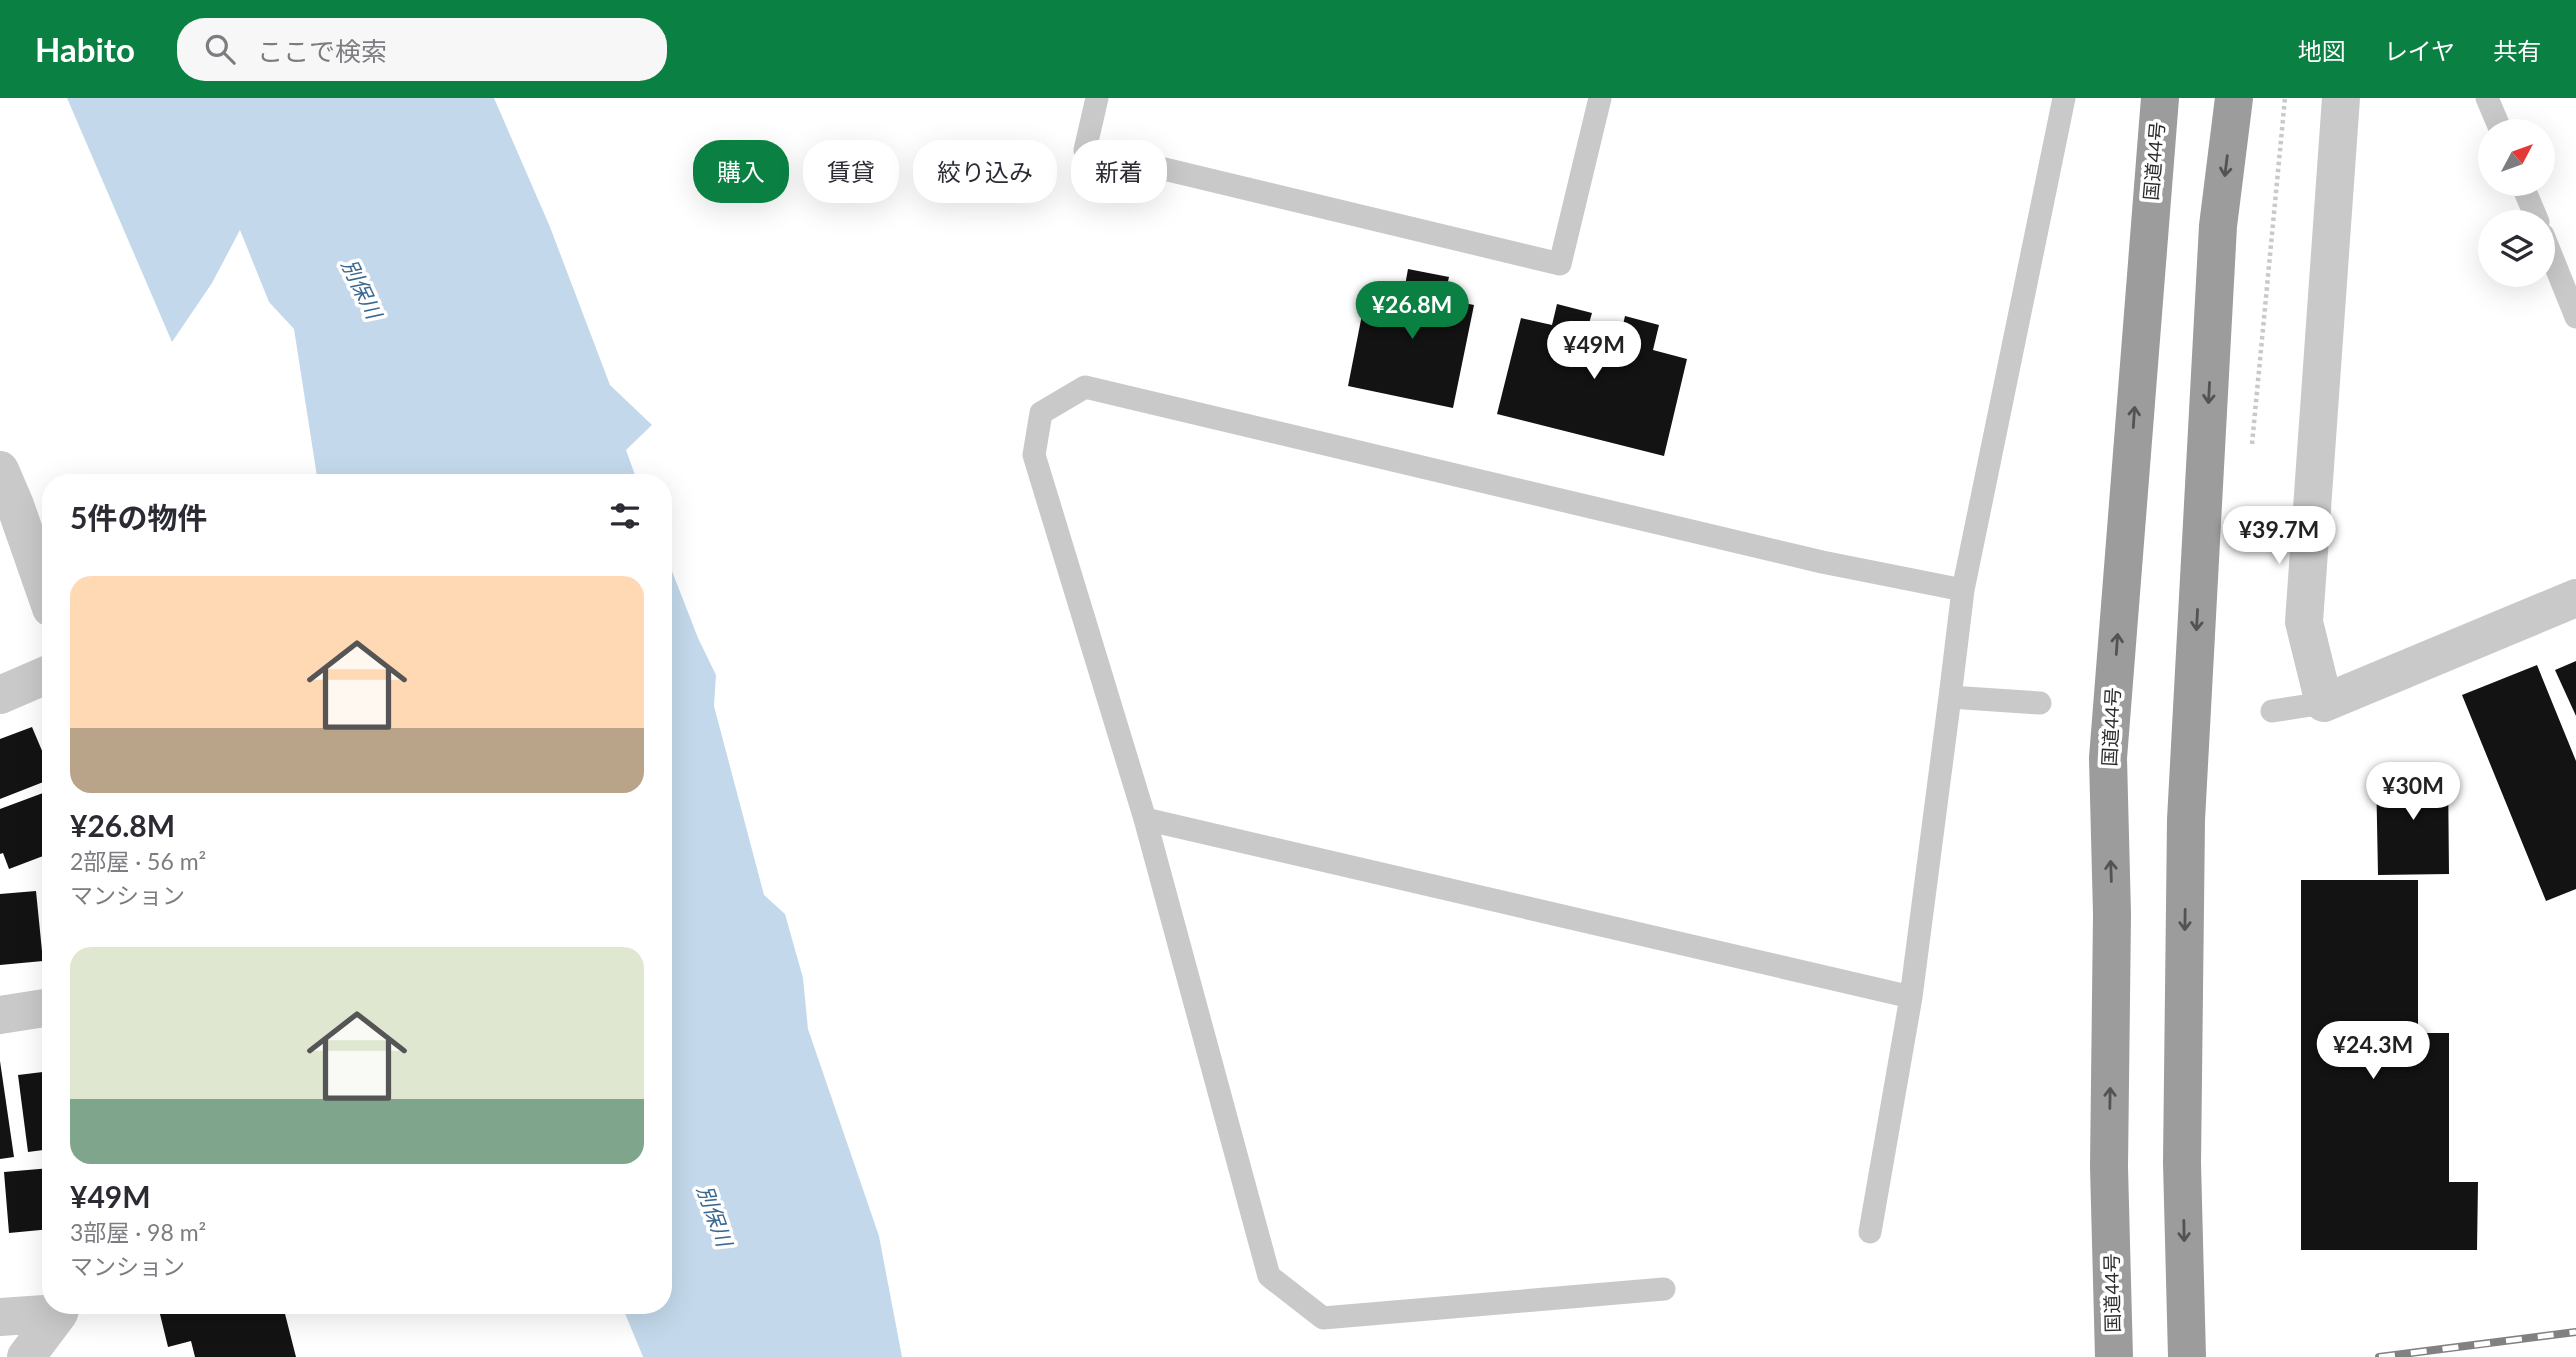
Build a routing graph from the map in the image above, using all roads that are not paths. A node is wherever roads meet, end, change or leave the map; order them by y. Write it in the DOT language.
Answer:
graph roads {
  1 [pos="1097,98"];
  2 [pos="1600,98"];
  3 [pos="2064,98"];
  4 [pos="2160,98"];
  5 [pos="2234,98"];
  6 [pos="2341,98"];
  7 [pos="2487,98"];
  8 [pos="2496,119"];
  9 [pos="2555,265"];
  10 [pos="2576,317"];
  11 [pos="0,470"];
  12 [pos="8,509"];
  13 [pos="42,587"];
  14 [pos="1963,590"];
  15 [pos="2576,598"];
  16 [pos="42,677"];
  17 [pos="0,695"];
  18 [pos="1950,698"];
  19 [pos="2040,703"];
  20 [pos="2324,703"];
  21 [pos="2272,711"];
  22 [pos="1145,820"];
  23 [pos="1911,997"];
  24 [pos="42,1008"];
  25 [pos="0,1015"];
  26 [pos="1870,1232"];
  27 [pos="1664,1289"];
  28 [pos="42,1311"];
  29 [pos="56,1314"];
  30 [pos="0,1317"];
  31 [pos="26,1357"];
  32 [pos="2113,1357"];
  33 [pos="2187,1357"];
  1 -- 2 [label="lane"];
  3 -- 14 [label="lane"];
  32 -- 4 [label="highway, 国道44号, one-way"];
  5 -- 33 [label="highway, one-way"];
  6 -- 20 [label="street"];
  7 -- 8 [label="lane"];
  9 -- 10 [label="lane"];
  11 -- 12 [label="street"];
  12 -- 13 [label="street"];
  14 -- 18 [label="lane"];
  14 -- 22 [label="lane"];
  15 -- 20 [label="street"];
  16 -- 17 [label="street"];
  18 -- 19 [label="lane"];
  18 -- 23 [label="lane"];
  20 -- 21 [label="lane"];
  22 -- 23 [label="lane"];
  22 -- 27 [label="lane"];
  23 -- 26 [label="lane"];
  24 -- 25 [label="street"];
  28 -- 30 [label="street"];
  29 -- 31 [label="street"];
}
